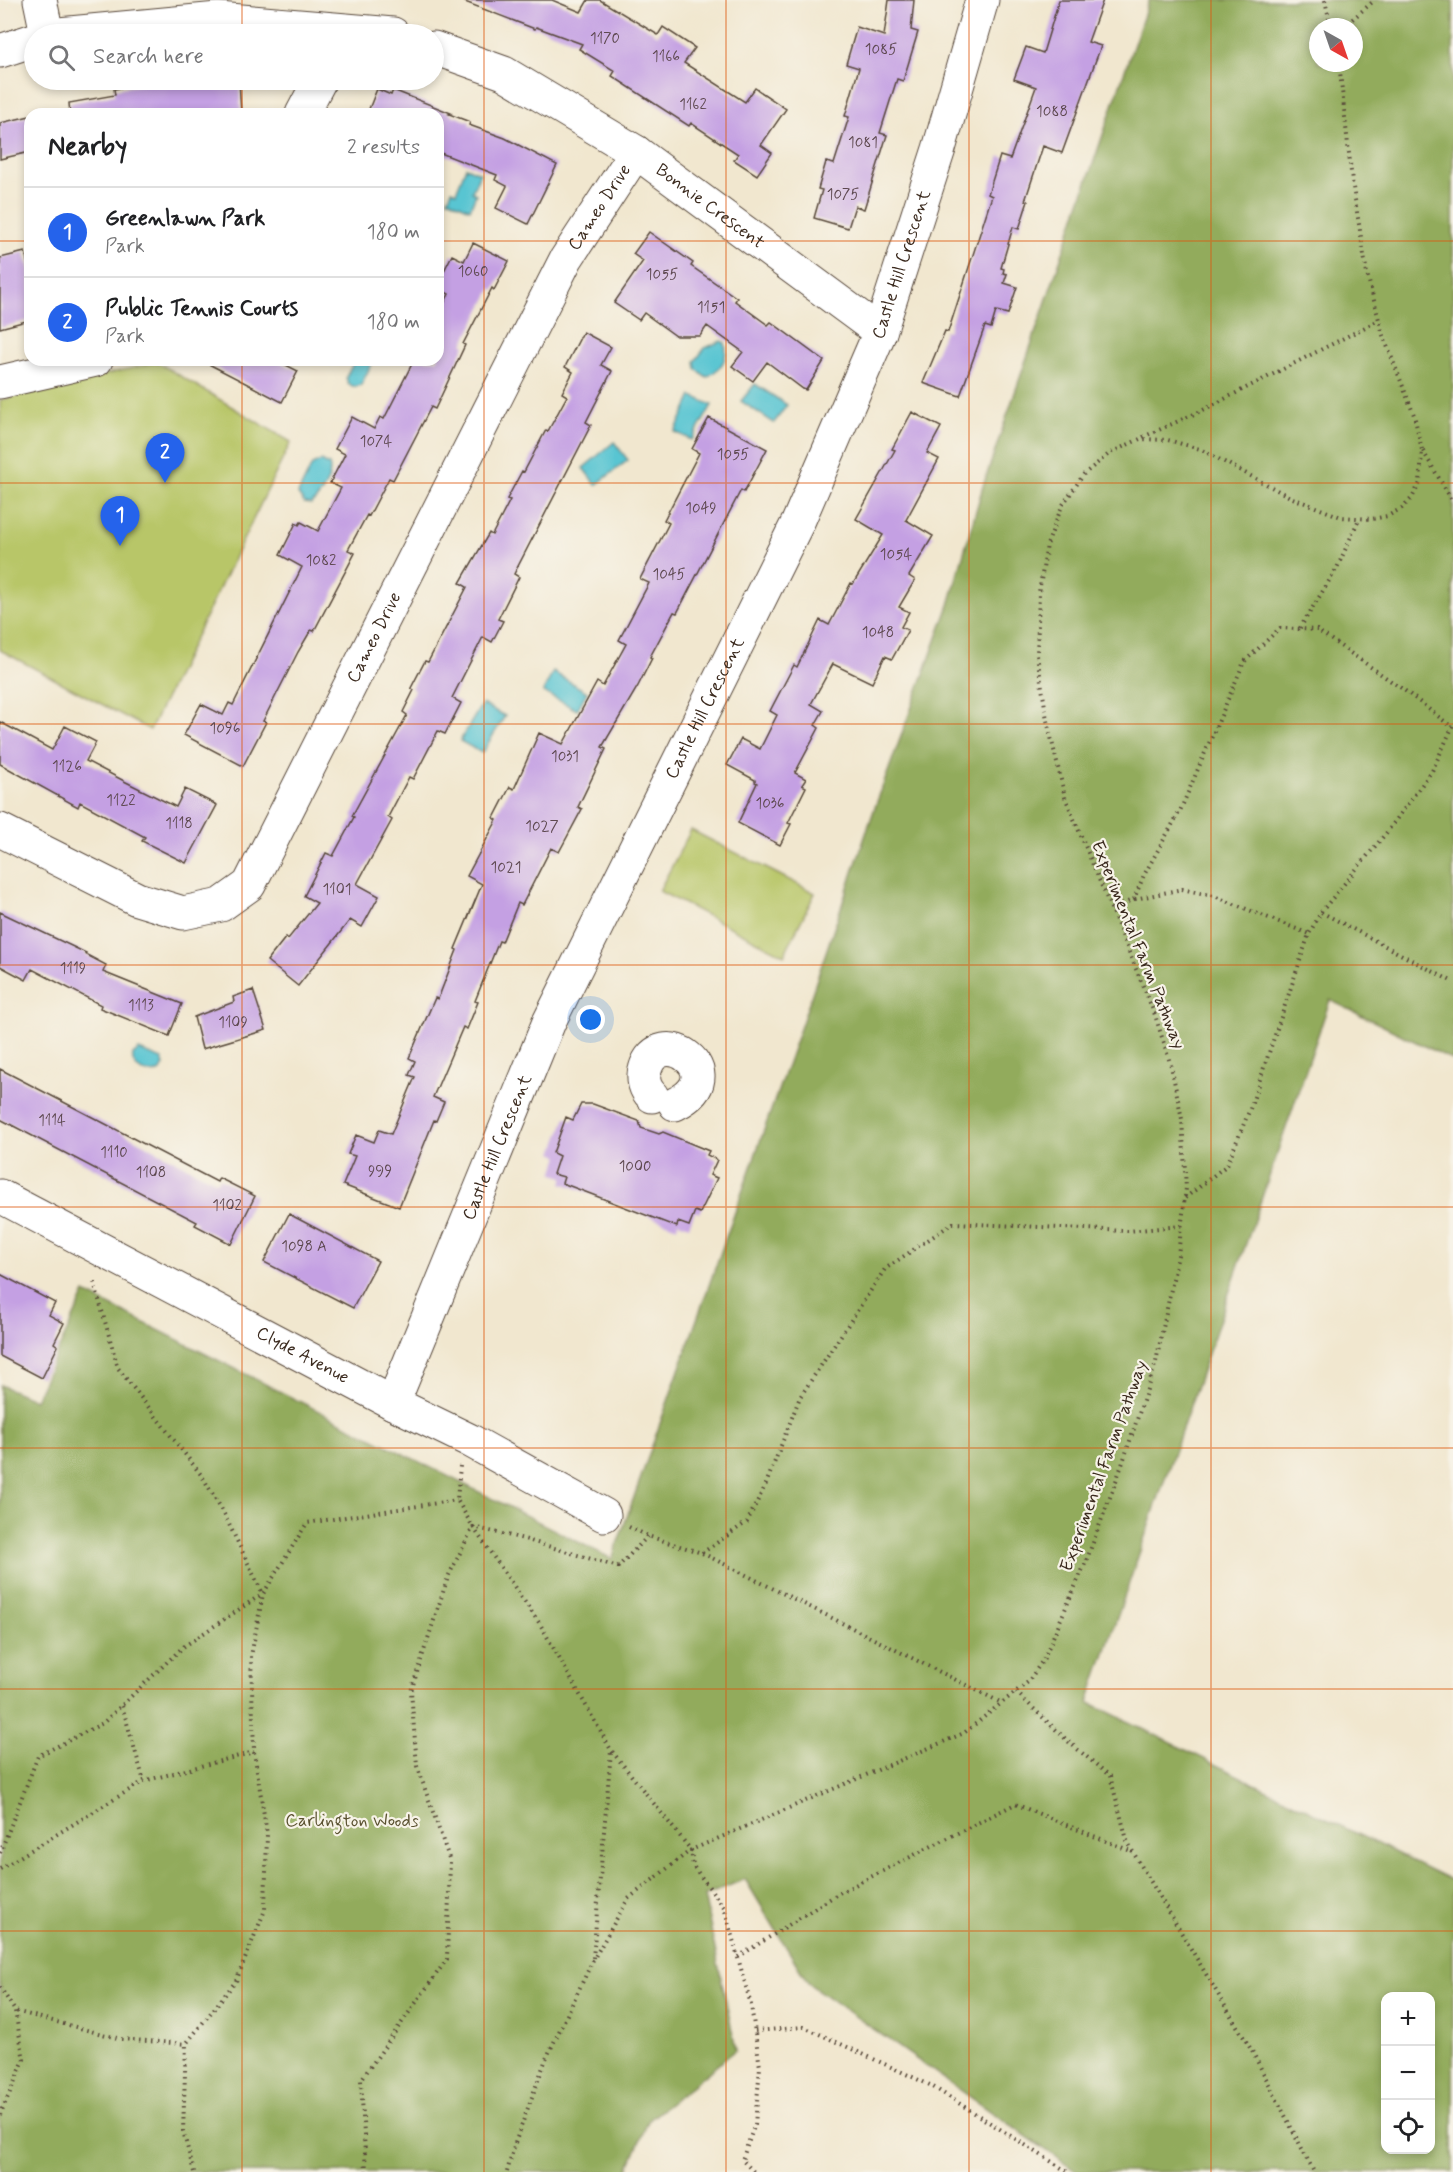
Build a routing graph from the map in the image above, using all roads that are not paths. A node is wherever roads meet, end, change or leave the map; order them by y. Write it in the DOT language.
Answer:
graph roads {
  1 [pos="40,0"];
  2 [pos="982,0"];
  3 [pos="45,24"];
  4 [pos="165,24"];
  5 [pos="264,24"];
  6 [pos="24,43"];
  7 [pos="0,51"];
  8 [pos="444,52"];
  9 [pos="315,90"];
  10 [pos="305,108"];
  11 [pos="636,152"];
  12 [pos="880,332"];
  13 [pos="70,366"];
  14 [pos="0,382"];
  15 [pos="0,830"];
  16 [pos="0,1196"];
  17 [pos="393,1403"];
  18 [pos="604,1515"];
  1 -- 3 [label="street"];
  2 -- 12 [label="street, Castle Hill Crescent"];
  4 -- 5 [label="street"];
  6 -- 7 [label="street"];
  8 -- 11 [label="street, Bonnie Crescent"];
  9 -- 10 [label="street"];
  11 -- 12 [label="street, Bonnie Crescent"];
  11 -- 15 [label="street, Cameo Drive"];
  12 -- 17 [label="street, Castle Hill Crescent"];
  13 -- 14 [label="street"];
  16 -- 17 [label="street, Clyde Avenue"];
  17 -- 18 [label="street, Clyde Avenue"];
}
